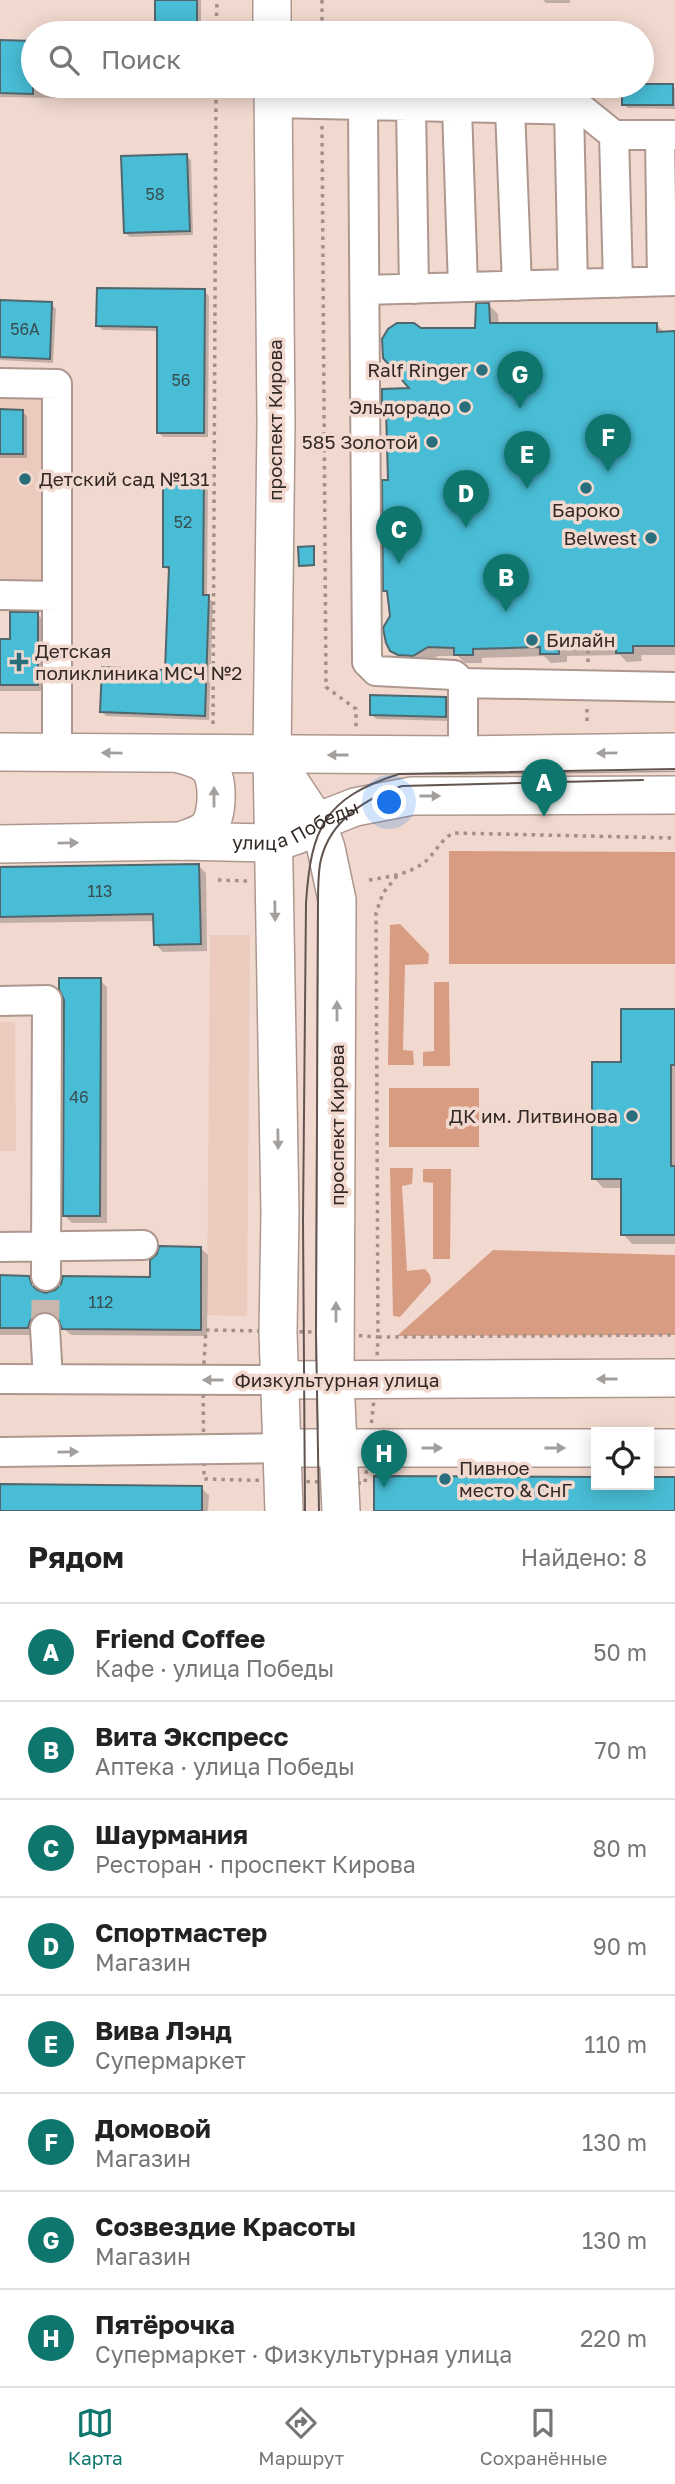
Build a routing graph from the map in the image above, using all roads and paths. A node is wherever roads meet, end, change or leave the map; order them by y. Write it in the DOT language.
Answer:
graph roads {
  1 [pos="216,0"];
  2 [pos="272,0"];
  3 [pos="322,0"];
  4 [pos="216,21"];
  5 [pos="272,21"];
  6 [pos="322,21"];
  7 [pos="216,98"];
  8 [pos="273,98"];
  9 [pos="288,98"];
  10 [pos="322,105"];
  11 [pos="363,107"];
  12 [pos="411,107"];
  13 [pos="457,108"];
  14 [pos="510,109"];
  15 [pos="569,110"];
  16 [pos="614,135"];
  17 [pos="668,135"];
  18 [pos="668,281"];
  19 [pos="618,283"];
  20 [pos="573,284"];
  21 [pos="517,286"];
  22 [pos="463,287"];
  23 [pos="414,289"];
  24 [pos="365,290"];
  25 [pos="0,383"];
  26 [pos="0,595"];
  27 [pos="57,596"];
  28 [pos="463,683"];
  29 [pos="675,687"];
  30 [pos="356,729"];
  31 [pos="213,730"];
  32 [pos="0,752"];
  33 [pos="57,752"];
  34 [pos="675,752"];
  35 [pos="180,754"];
  36 [pos="272,755"];
  37 [pos="463,755"];
  38 [pos="675,795"];
  39 [pos="317,823"];
  40 [pos="675,838"];
  41 [pos="181,841"];
  42 [pos="274,843"];
  43 [pos="0,844"];
  44 [pos="397,876"];
  45 [pos="218,880"];
  46 [pos="369,880"];
  47 [pos="250,881"];
  48 [pos="0,1001"];
  49 [pos="143,1245"];
  50 [pos="46,1246"];
  51 [pos="0,1247"];
  52 [pos="46,1276"];
  53 [pos="45,1328"];
  54 [pos="675,1335"];
  55 [pos="675,1378"];
  56 [pos="0,1379"];
  57 [pos="48,1379"];
  58 [pos="281,1380"];
  59 [pos="335,1380"];
  60 [pos="283,1448"];
  61 [pos="339,1448"];
  62 [pos="591,1448"];
  63 [pos="654,1448"];
  64 [pos="675,1448"];
  65 [pos="0,1452"];
  66 [pos="284,1511"];
  67 [pos="341,1511"];
  1 -- 4 [label="path"];
  2 -- 5 [label="main road"];
  3 -- 6 [label="path"];
  7 -- 31 [label="path"];
  8 -- 36 [label="main road, проспект Кирова"];
  9 -- 10 [label="street"];
  10 -- 11 [label="street"];
  10 -- 30 [label="path"];
  11 -- 12 [label="street"];
  11 -- 24 [label="street"];
  12 -- 13 [label="street"];
  12 -- 23 [label="street"];
  13 -- 14 [label="street"];
  13 -- 22 [label="street"];
  14 -- 15 [label="street"];
  14 -- 21 [label="street"];
  15 -- 16 [label="street"];
  15 -- 20 [label="street"];
  16 -- 17 [label="street"];
  16 -- 19 [label="street"];
  17 -- 18 [label="street"];
  18 -- 19 [label="street"];
  19 -- 20 [label="street"];
  20 -- 21 [label="street"];
  21 -- 22 [label="street"];
  22 -- 23 [label="street"];
  23 -- 24 [label="street"];
  24 -- 28 [label="street"];
  25 -- 27 [label="street"];
  26 -- 27 [label="street"];
  27 -- 33 [label="street"];
  28 -- 29 [label="street"];
  28 -- 37 [label="street"];
  32 -- 33 [label="main road"];
  35 -- 33 [label="main road, one-way"];
  34 -- 37 [label="main road, one-way"];
  35 -- 36 [label="main road"];
  41 -- 35 [label="main road, one-way"];
  37 -- 36 [label="main road, one-way"];
  36 -- 39 [label="main road, проспект Кирова"];
  36 -- 42 [label="main road, проспект Кирова"];
  39 -- 38 [label="main road, улица Победы, one-way"];
  39 -- 42 [label="main road, улица Победы"];
  59 -- 39 [label="main road, проспект Кирова, one-way"];
  40 -- 44 [label="path"];
  41 -- 42 [label="main road, улица Победы"];
  43 -- 41 [label="main road, улица Победы, one-way"];
  42 -- 58 [label="main road, проспект Кирова, one-way"];
  44 -- 46 [label="path"];
  44 -- 54 [label="path"];
  45 -- 47 [label="path"];
  48 -- 50 [label="street"];
  49 -- 50 [label="street"];
  50 -- 51 [label="street"];
  50 -- 52 [label="street"];
  53 -- 57 [label="street"];
  55 -- 59 [label="main road, Физкультурная улица, one-way"];
  56 -- 57 [label="street, Физкультурная улица"];
  58 -- 57 [label="street, Физкультурная улица, one-way"];
  58 -- 59 [label="main road, Физкультурная улица"];
  58 -- 60 [label="main road, проспект Кирова"];
  59 -- 61 [label="main road, проспект Кирова"];
  60 -- 61 [label="main road"];
  65 -- 60 [label="street, one-way"];
  60 -- 66 [label="main road, проспект Кирова"];
  61 -- 62 [label="main road, one-way"];
  61 -- 67 [label="main road, проспект Кирова"];
  63 -- 64 [label="main road"];
}
